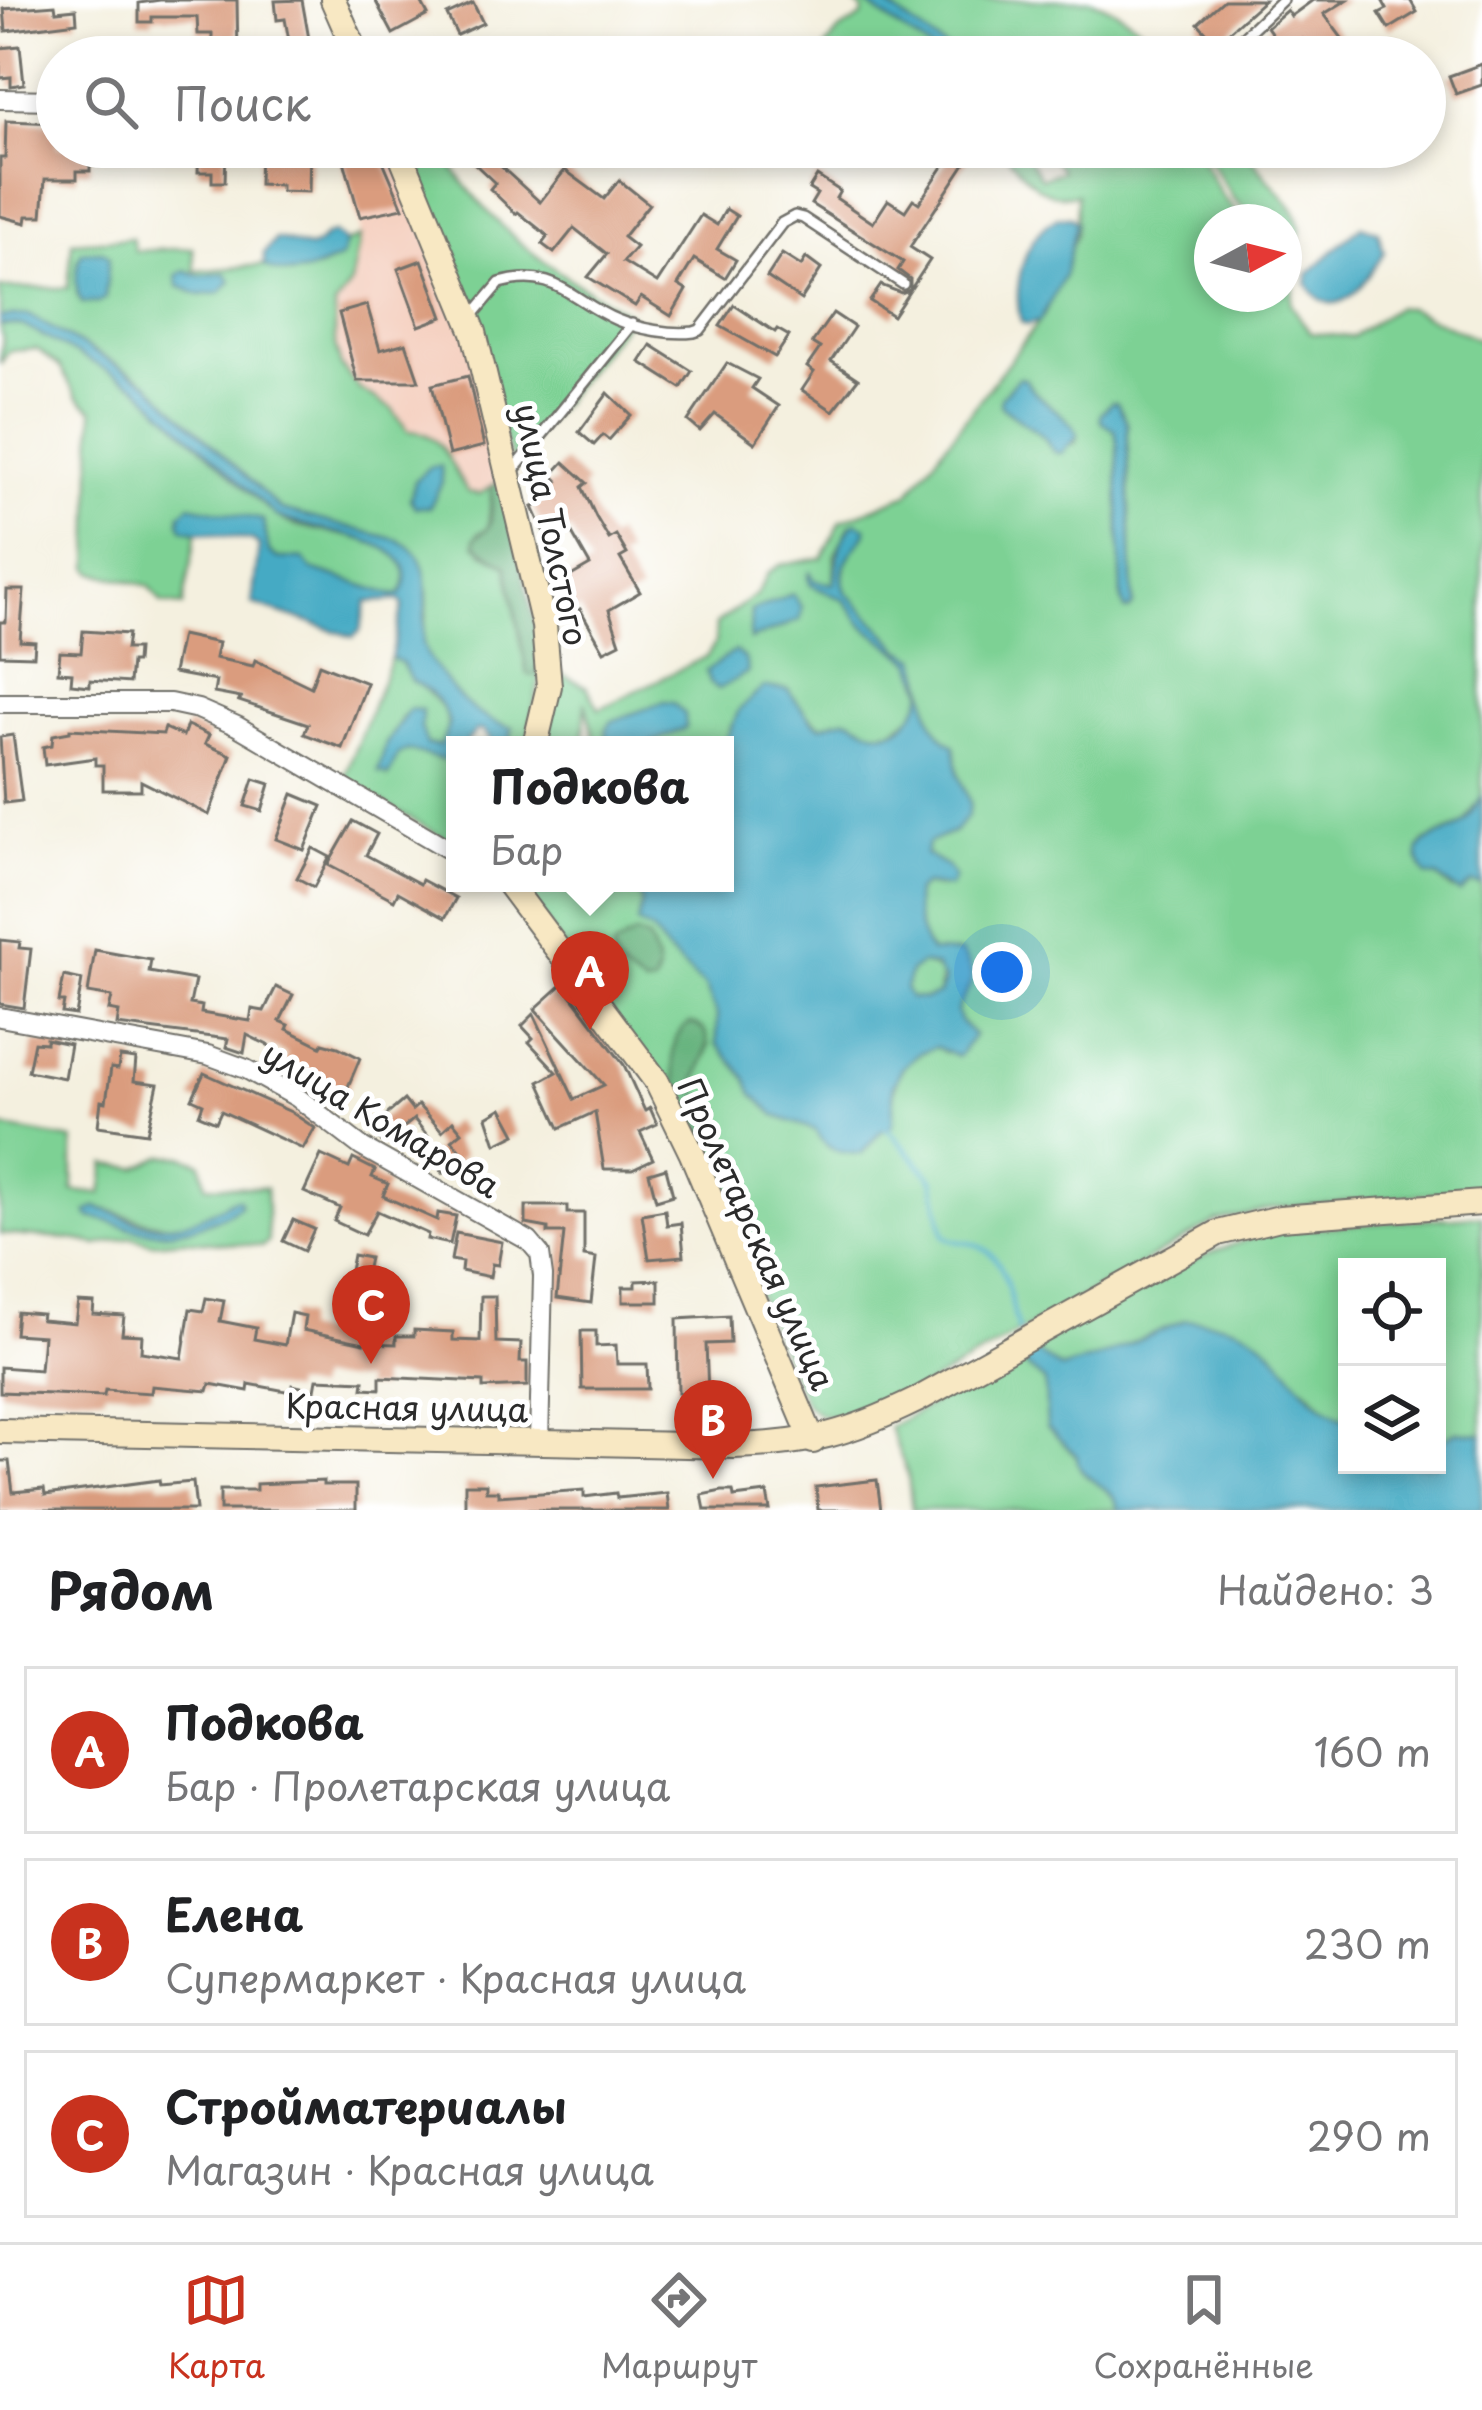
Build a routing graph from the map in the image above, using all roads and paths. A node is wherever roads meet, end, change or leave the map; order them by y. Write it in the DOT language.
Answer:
graph roads {
  1 [pos="333,0"];
  2 [pos="1282,0"];
  3 [pos="349,36"];
  4 [pos="1244,36"];
  5 [pos="0,99"];
  6 [pos="36,100"];
  7 [pos="407,168"];
  8 [pos="903,284"];
  9 [pos="469,319"];
  10 [pos="632,324"];
  11 [pos="508,476"];
  12 [pos="0,703"];
  13 [pos="537,736"];
  14 [pos="446,848"];
  15 [pos="515,892"];
  16 [pos="0,1017"];
  17 [pos="1482,1203"];
  18 [pos="0,1431"];
  19 [pos="813,1441"];
  20 [pos="539,1442"];
  1 -- 3 [label="main road"];
  2 -- 4 [label="lane"];
  5 -- 6 [label="street"];
  7 -- 9 [label="main road, улица Толстого"];
  8 -- 10 [label="lane"];
  9 -- 10 [label="lane"];
  9 -- 11 [label="main road, улица Толстого"];
  10 -- 11 [label="lane"];
  11 -- 13 [label="main road, улица Толстого"];
  12 -- 14 [label="street"];
  15 -- 19 [label="main road, Пролетарская улица"];
  16 -- 20 [label="street, улица Комарова"];
  17 -- 19 [label="main road, Красная улица"];
  18 -- 20 [label="main road, Красная улица"];
  19 -- 20 [label="main road, Красная улица"];
}
